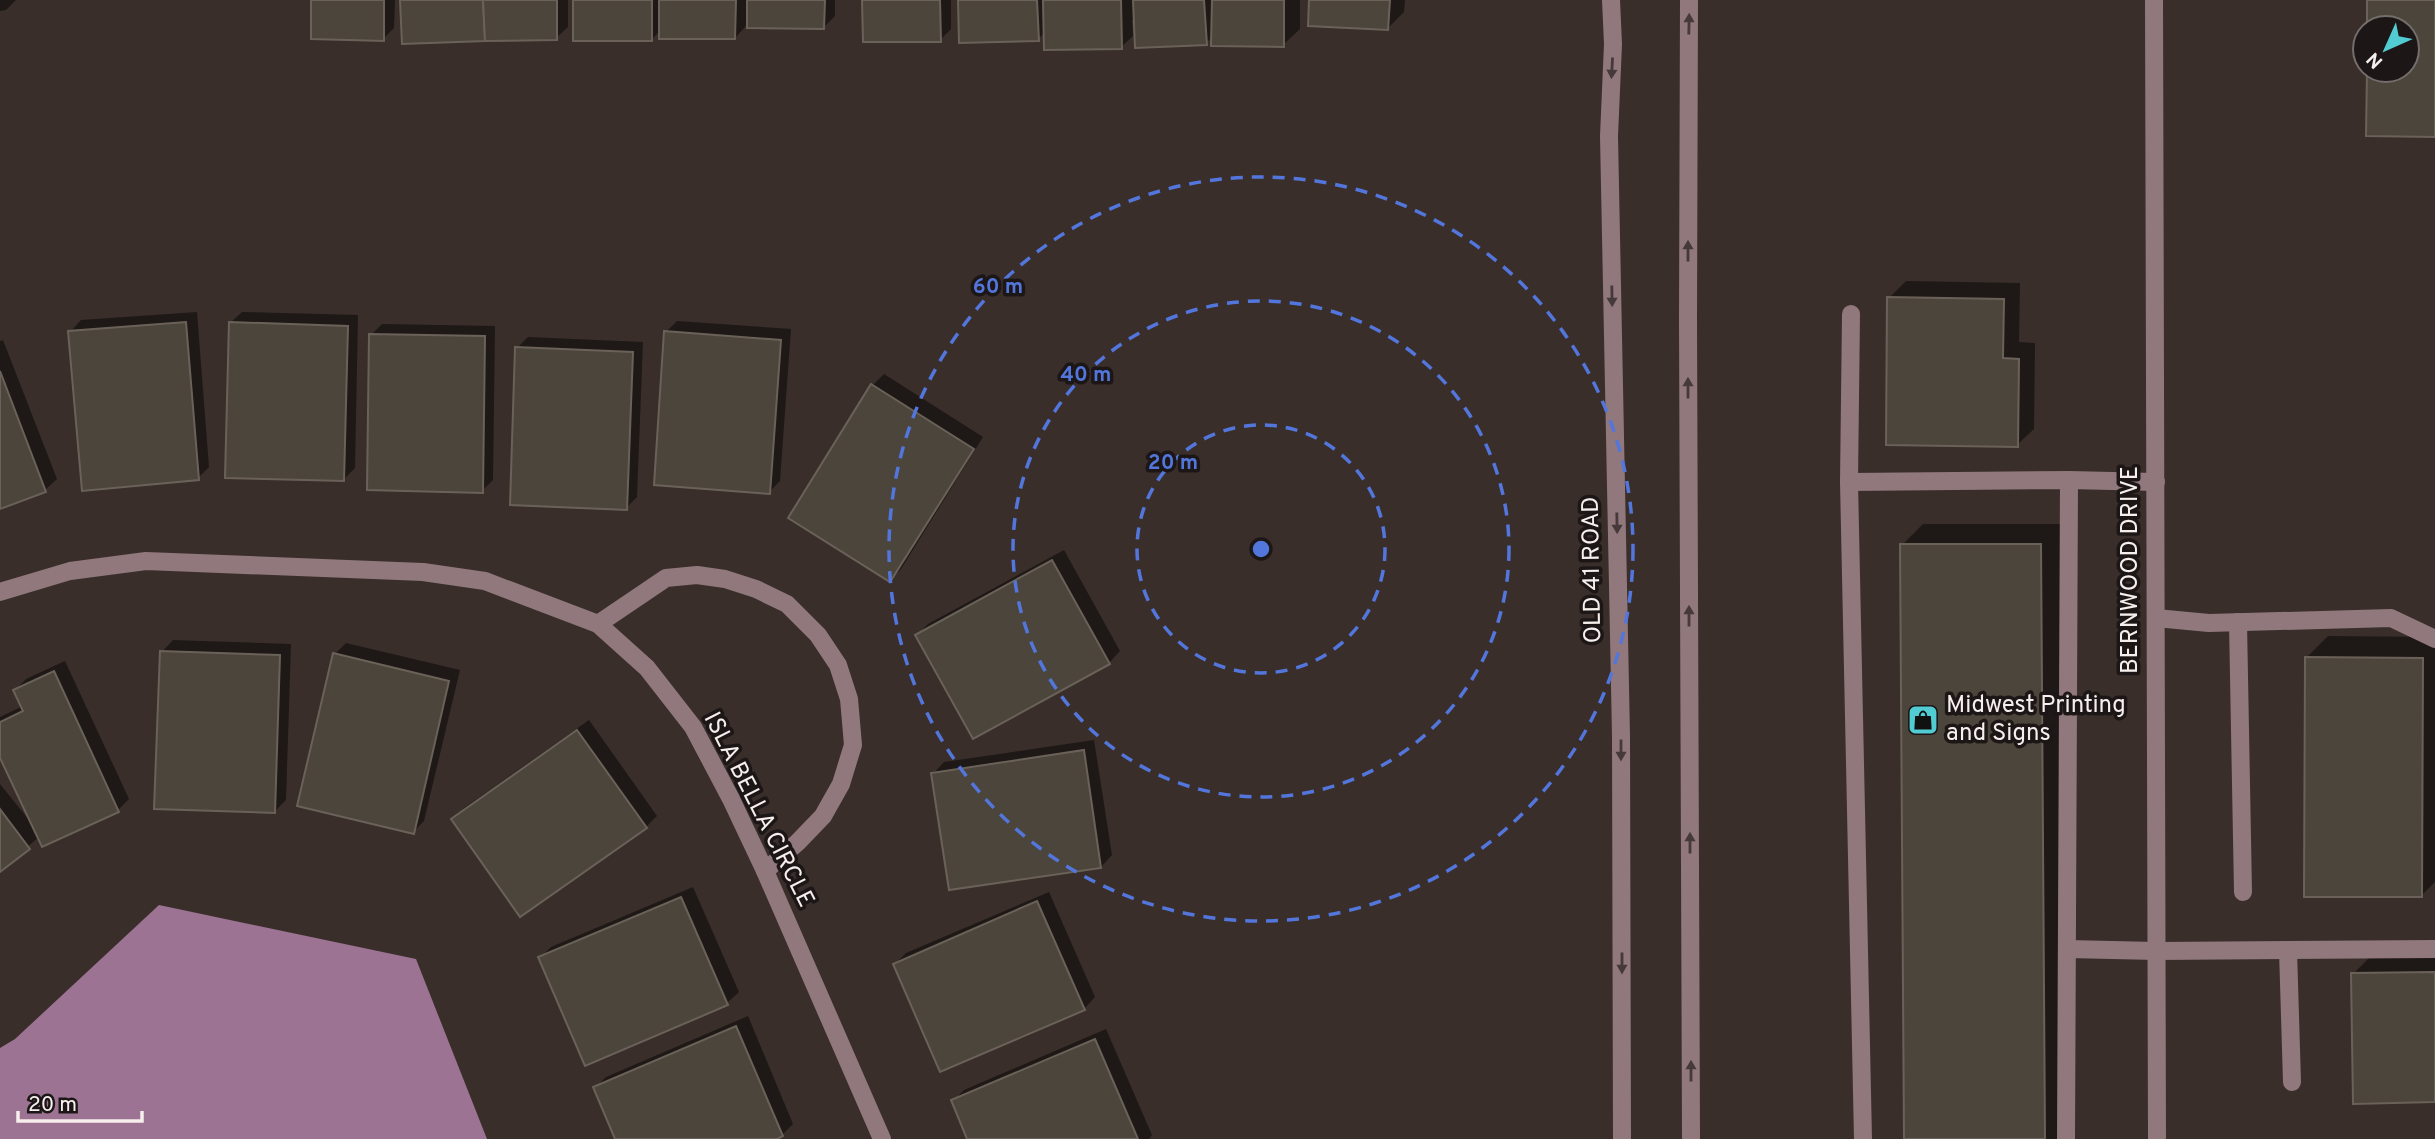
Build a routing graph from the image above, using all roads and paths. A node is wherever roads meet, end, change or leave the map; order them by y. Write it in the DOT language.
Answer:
graph roads {
  1 [pos="1611,0"];
  2 [pos="1689,0"];
  3 [pos="2154,0"];
  4 [pos="1851,314"];
  5 [pos="2069,480"];
  6 [pos="1849,482"];
  7 [pos="2155,482"];
  8 [pos="0,592"];
  9 [pos="2156,618"];
  10 [pos="2238,622"];
  11 [pos="598,624"];
  12 [pos="2435,639"];
  13 [pos="765,871"];
  14 [pos="2243,892"];
  15 [pos="2067,949"];
  16 [pos="2435,949"];
  17 [pos="2288,950"];
  18 [pos="2157,951"];
  19 [pos="2292,1082"];
  20 [pos="882,1139"];
  21 [pos="1622,1139"];
  22 [pos="1691,1139"];
  23 [pos="1863,1139"];
  24 [pos="2066,1139"];
  25 [pos="2157,1139"];
  1 -- 21 [label="street, OLD 41 ROAD, one-way"];
  22 -- 2 [label="street, one-way"];
  3 -- 7 [label="street, BERNWOOD DRIVE"];
  4 -- 6 [label="street"];
  5 -- 6 [label="street"];
  5 -- 7 [label="street"];
  5 -- 15 [label="street"];
  6 -- 23 [label="street"];
  7 -- 9 [label="street, BERNWOOD DRIVE"];
  8 -- 11 [label="street, ISLA BELLA CIRCLE"];
  9 -- 10 [label="street"];
  9 -- 18 [label="street, BERNWOOD DRIVE"];
  10 -- 12 [label="street"];
  10 -- 14 [label="street"];
  11 -- 13 [label="street, ISLA BELLA CIRCLE"];
  11 -- 13 [label="street"];
  13 -- 20 [label="street, ISLA BELLA CIRCLE"];
  15 -- 18 [label="street"];
  15 -- 24 [label="street"];
  16 -- 17 [label="street"];
  17 -- 18 [label="street"];
  17 -- 19 [label="street"];
  18 -- 25 [label="street, BERNWOOD DRIVE"];
}
